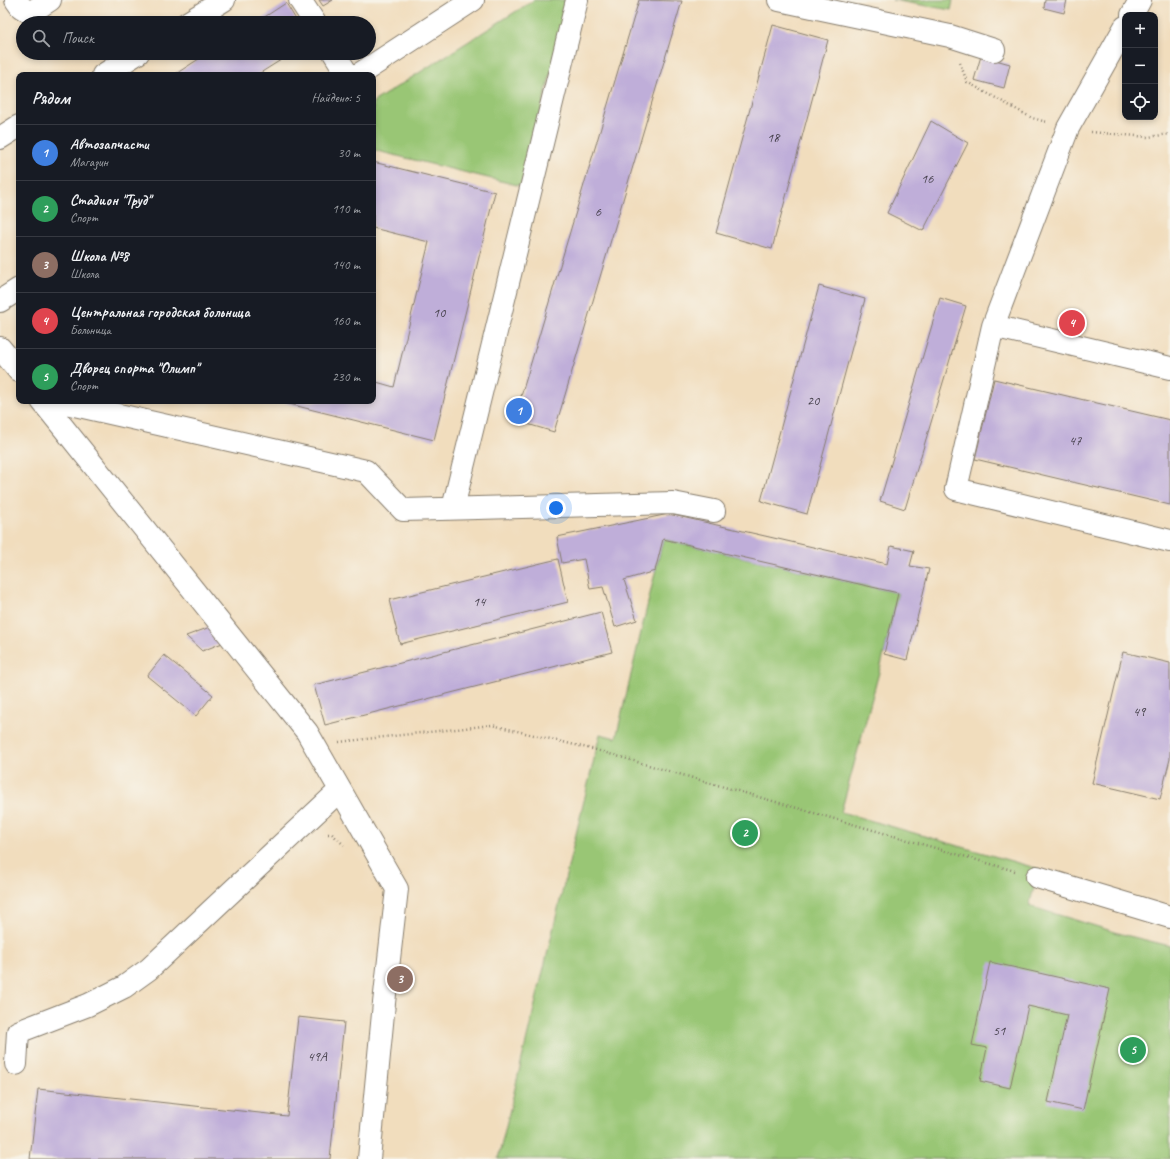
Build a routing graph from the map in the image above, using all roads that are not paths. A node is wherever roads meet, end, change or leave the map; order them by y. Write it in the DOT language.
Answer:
graph roads {
  1 [pos="16,0"];
  2 [pos="50,0"];
  3 [pos="224,0"];
  4 [pos="300,0"];
  5 [pos="473,0"];
  6 [pos="577,0"];
  7 [pos="779,0"];
  8 [pos="1140,0"];
  9 [pos="1134,12"];
  10 [pos="198,16"];
  11 [pos="310,16"];
  12 [pos="1122,32"];
  13 [pos="994,50"];
  14 [pos="127,60"];
  15 [pos="338,60"];
  16 [pos="108,72"];
  17 [pos="346,72"];
  18 [pos="363,72"];
  19 [pos="16,128"];
  20 [pos="0,138"];
  21 [pos="16,291"];
  22 [pos="0,301"];
  23 [pos="993,326"];
  24 [pos="0,348"];
  25 [pos="16,368"];
  26 [pos="1170,368"];
  27 [pos="44,404"];
  28 [pos="70,404"];
  29 [pos="453,508"];
  30 [pos="714,511"];
  31 [pos="1170,541"];
  32 [pos="340,790"];
  33 [pos="1037,877"];
  34 [pos="1170,917"];
  35 [pos="16,1064"];
  36 [pos="369,1159"];
  1 -- 2 [label="street"];
  3 -- 10 [label="street"];
  4 -- 11 [label="street"];
  5 -- 18 [label="street"];
  6 -- 29 [label="street"];
  7 -- 13 [label="street"];
  8 -- 9 [label="street"];
  12 -- 23 [label="street"];
  14 -- 16 [label="street"];
  15 -- 17 [label="street"];
  19 -- 20 [label="street"];
  21 -- 22 [label="street"];
  23 -- 26 [label="street"];
  23 -- 31 [label="street"];
  24 -- 25 [label="street"];
  27 -- 32 [label="street"];
  28 -- 29 [label="street"];
  29 -- 30 [label="street"];
  32 -- 35 [label="street"];
  32 -- 36 [label="street"];
  33 -- 34 [label="street"];
}
